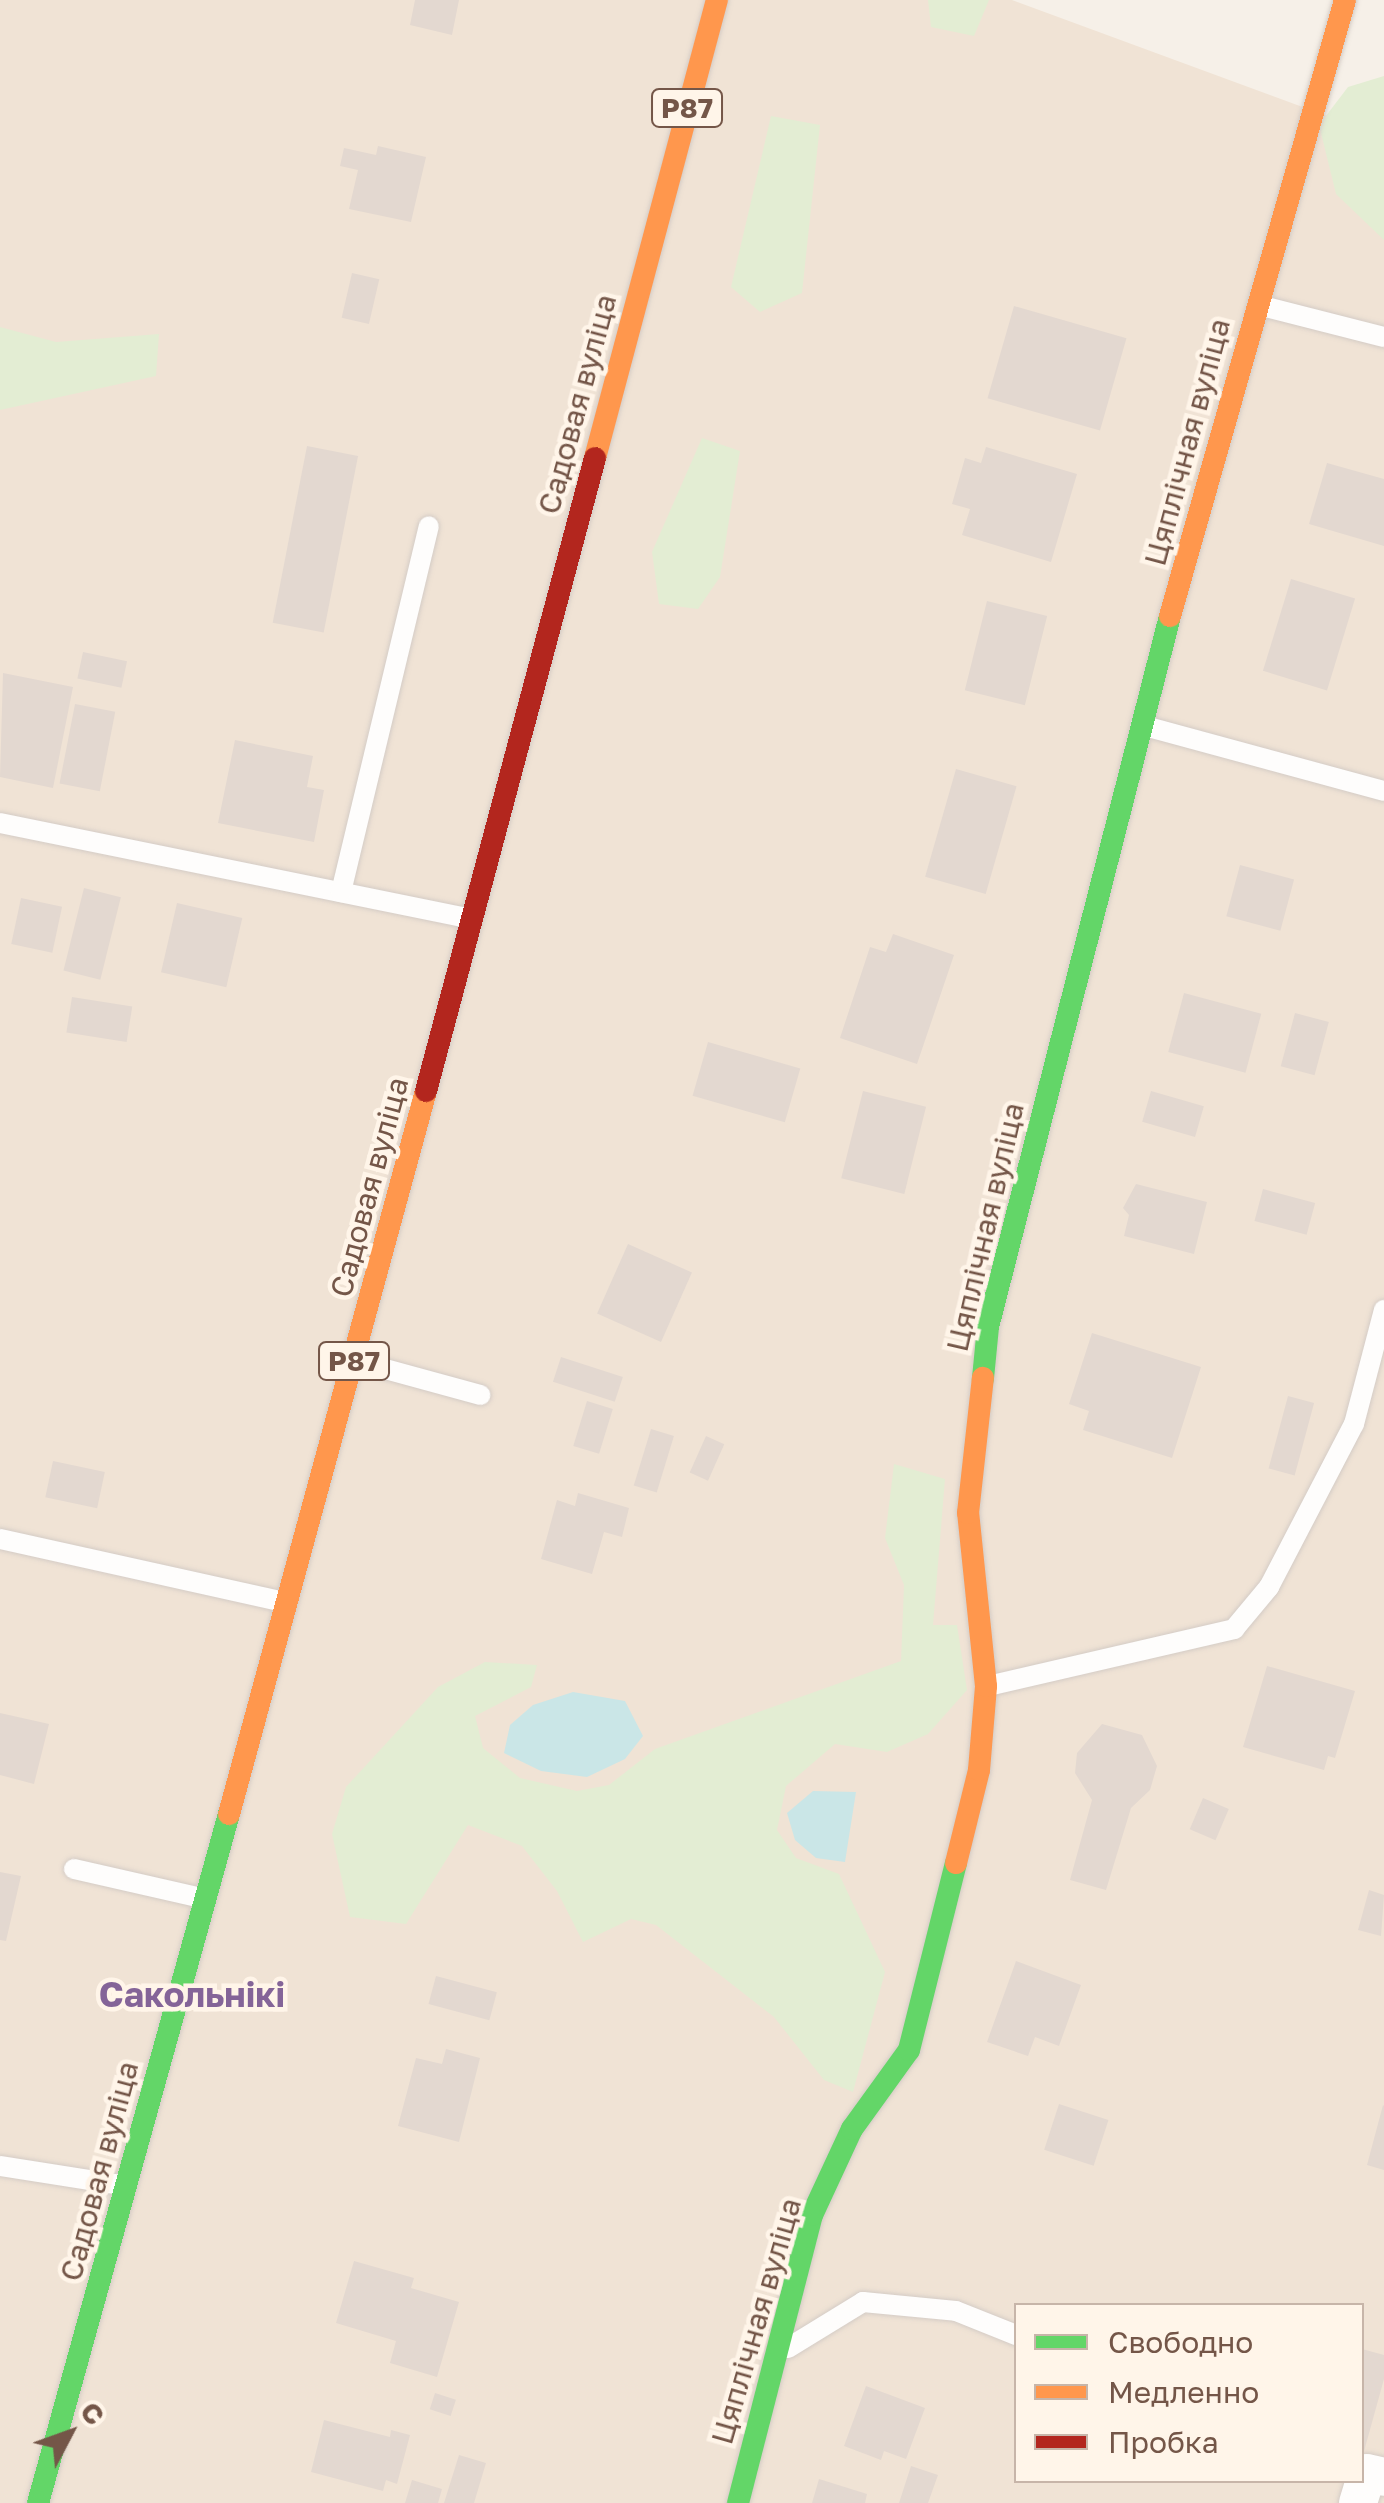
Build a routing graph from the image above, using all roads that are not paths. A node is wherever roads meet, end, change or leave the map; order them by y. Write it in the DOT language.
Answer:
graph roads {
  1 [pos="716,0"];
  2 [pos="1345,0"];
  3 [pos="1256,304"];
  4 [pos="1384,337"];
  5 [pos="429,526"];
  6 [pos="1139,724"];
  7 [pos="1384,791"];
  8 [pos="0,822"];
  9 [pos="341,892"];
  10 [pos="470,918"];
  11 [pos="1384,1310"];
  12 [pos="354,1361"];
  13 [pos="480,1395"];
  14 [pos="0,1540"];
  15 [pos="285,1602"];
  16 [pos="986,1686"];
  17 [pos="74,1870"];
  18 [pos="204,1898"];
  19 [pos="0,2166"];
  20 [pos="126,2185"];
  21 [pos="1014,2334"];
  22 [pos="782,2352"];
  23 [pos="38,2503"];
  24 [pos="738,2503"];
  1 -- 10 [label="main road, Садовая вуліца / Р87"];
  2 -- 3 [label="main road, Цяплічная вуліца"];
  3 -- 4 [label="lane"];
  3 -- 6 [label="main road, Цяплічная вуліца"];
  5 -- 9 [label="lane"];
  6 -- 7 [label="lane"];
  6 -- 16 [label="main road, Цяплічная вуліца"];
  8 -- 9 [label="lane"];
  9 -- 10 [label="lane"];
  10 -- 12 [label="main road, Садовая вуліца / Р87"];
  11 -- 16 [label="lane"];
  12 -- 13 [label="lane"];
  12 -- 15 [label="main road, Садовая вуліца / Р87"];
  14 -- 15 [label="lane"];
  15 -- 18 [label="main road, Садовая вуліца / Р87"];
  16 -- 22 [label="main road, Цяплічная вуліца"];
  17 -- 18 [label="lane"];
  18 -- 20 [label="main road, Садовая вуліца / Р87"];
  19 -- 20 [label="lane"];
  20 -- 23 [label="main road, Садовая вуліца / Р87"];
  21 -- 22 [label="lane"];
  22 -- 24 [label="main road, Цяплічная вуліца"];
}
